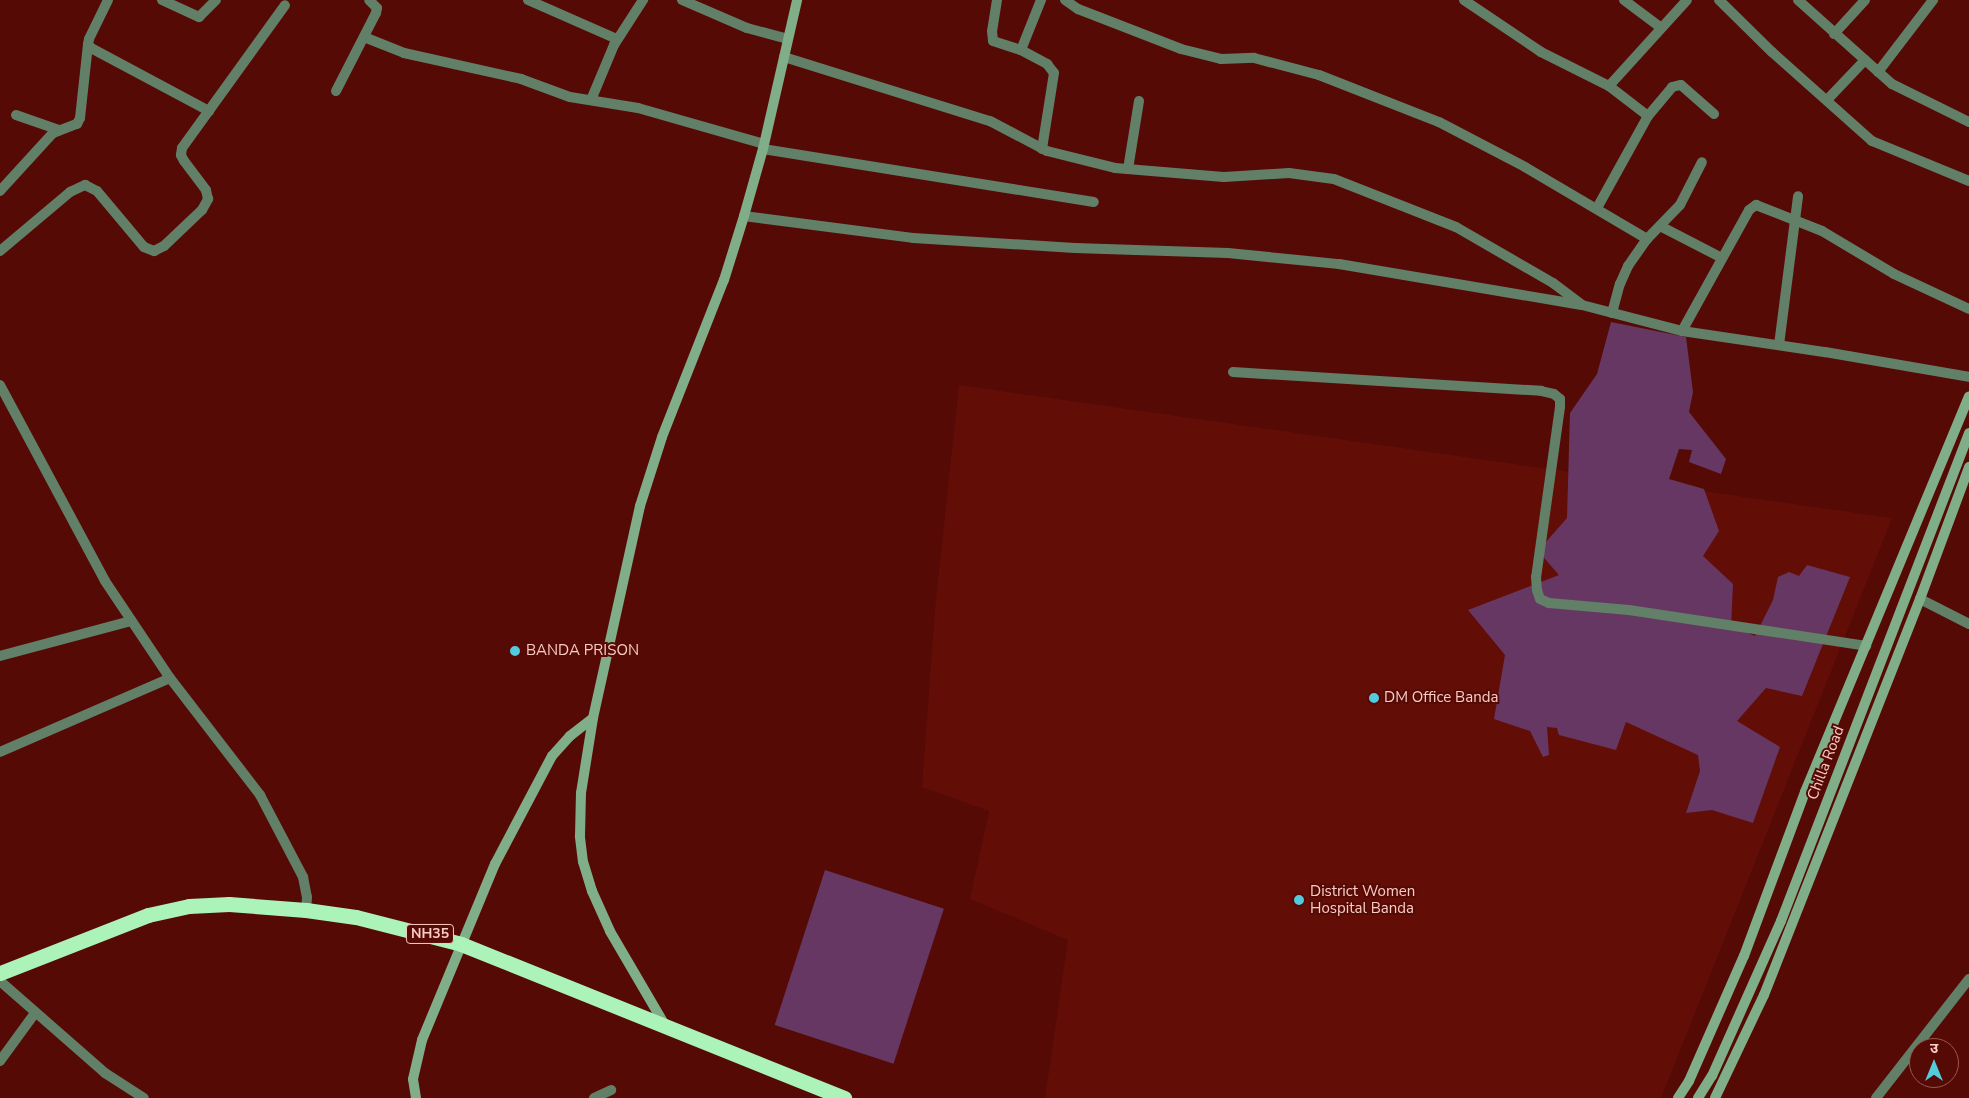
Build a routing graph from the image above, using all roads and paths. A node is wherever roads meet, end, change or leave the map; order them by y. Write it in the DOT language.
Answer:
graph roads {
  1 [pos="108,0"];
  2 [pos="162,0"];
  3 [pos="216,0"];
  4 [pos="369,0"];
  5 [pos="528,0"];
  6 [pos="643,0"];
  7 [pos="682,0"];
  8 [pos="797,0"];
  9 [pos="997,0"];
  10 [pos="1041,0"];
  11 [pos="1065,0"];
  12 [pos="1464,0"];
  13 [pos="1624,0"];
  14 [pos="1687,0"];
  15 [pos="1718,0"];
  16 [pos="1798,0"];
  17 [pos="1865,0"];
  18 [pos="1933,0"];
  19 [pos="704,4"];
  20 [pos="285,5"];
  21 [pos="1660,27"];
  22 [pos="1834,34"];
  23 [pos="364,37"];
  24 [pos="617,39"];
  25 [pos="788,39"];
  26 [pos="88,44"];
  27 [pos="1021,50"];
  28 [pos="784,57"];
  29 [pos="1864,60"];
  30 [pos="1878,72"];
  31 [pos="1609,86"];
  32 [pos="336,91"];
  33 [pos="591,100"];
  34 [pos="1828,100"];
  35 [pos="1139,101"];
  36 [pos="209,111"];
  37 [pos="1714,114"];
  38 [pos="16,115"];
  39 [pos="1648,116"];
  40 [pos="1968,120"];
  41 [pos="59,130"];
  42 [pos="764,146"];
  43 [pos="1042,149"];
  44 [pos="1702,162"];
  45 [pos="1128,169"];
  46 [pos="1969,181"];
  47 [pos="0,191"];
  48 [pos="1798,196"];
  49 [pos="1094,202"];
  50 [pos="1597,208"];
  51 [pos="744,216"];
  52 [pos="1793,221"];
  53 [pos="1660,226"];
  54 [pos="1647,239"];
  55 [pos="0,251"];
  56 [pos="1722,258"];
  57 [pos="1582,305"];
  58 [pos="1969,309"];
  59 [pos="1612,313"];
  60 [pos="1682,332"];
  61 [pos="1780,346"];
  62 [pos="1233,372"];
  63 [pos="1969,377"];
  64 [pos="0,385"];
  65 [pos="1969,397"];
  66 [pos="1969,433"];
  67 [pos="1969,467"];
  68 [pos="1920,599"];
  69 [pos="131,621"];
  70 [pos="1969,624"];
  71 [pos="1866,646"];
  72 [pos="0,656"];
  73 [pos="170,678"];
  74 [pos="593,718"];
  75 [pos="0,752"];
  76 [pos="306,910"];
  77 [pos="461,944"];
  78 [pos="0,973"];
  79 [pos="1969,979"];
  80 [pos="0,981"];
  81 [pos="35,1014"];
  82 [pos="666,1027"];
  83 [pos="0,1061"];
  84 [pos="611,1090"];
  85 [pos="144,1098"];
  86 [pos="416,1098"];
  87 [pos="594,1098"];
  88 [pos="844,1098"];
  89 [pos="1678,1098"];
  90 [pos="1698,1098"];
  91 [pos="1715,1098"];
  92 [pos="1876,1098"];
  1 -- 26 [label="street"];
  2 -- 3 [label="street"];
  4 -- 23 [label="street"];
  5 -- 24 [label="street"];
  6 -- 24 [label="street"];
  7 -- 19 [label="street"];
  8 -- 25 [label="street"];
  9 -- 27 [label="street"];
  10 -- 27 [label="street"];
  11 -- 50 [label="street"];
  12 -- 31 [label="street"];
  13 -- 21 [label="street"];
  14 -- 21 [label="street"];
  15 -- 34 [label="street"];
  16 -- 22 [label="street"];
  17 -- 22 [label="street"];
  18 -- 30 [label="street"];
  19 -- 25 [label="street"];
  20 -- 36 [label="street"];
  21 -- 31 [label="street"];
  22 -- 29 [label="street"];
  23 -- 32 [label="street"];
  23 -- 33 [label="street"];
  24 -- 33 [label="street"];
  25 -- 28 [label="street"];
  26 -- 36 [label="street"];
  26 -- 41 [label="street"];
  27 -- 43 [label="street"];
  28 -- 42 [label="street"];
  28 -- 43 [label="street"];
  29 -- 30 [label="street"];
  29 -- 34 [label="street"];
  30 -- 40 [label="street"];
  31 -- 39 [label="street"];
  33 -- 42 [label="street"];
  34 -- 46 [label="street"];
  35 -- 45 [label="street"];
  36 -- 55 [label="street"];
  37 -- 39 [label="street"];
  38 -- 41 [label="street"];
  39 -- 50 [label="street"];
  41 -- 47 [label="street"];
  42 -- 49 [label="street"];
  42 -- 51 [label="street"];
  43 -- 45 [label="street"];
  44 -- 53 [label="street"];
  45 -- 57 [label="street"];
  48 -- 52 [label="street"];
  50 -- 54 [label="street"];
  51 -- 57 [label="street"];
  51 -- 74 [label="street"];
  52 -- 56 [label="street"];
  52 -- 58 [label="street"];
  52 -- 61 [label="street"];
  53 -- 54 [label="street"];
  53 -- 56 [label="street"];
  54 -- 59 [label="street"];
  56 -- 60 [label="street"];
  57 -- 59 [label="street"];
  59 -- 60 [label="street"];
  60 -- 61 [label="street"];
  61 -- 63 [label="street"];
  62 -- 71 [label="street"];
  64 -- 69 [label="street"];
  65 -- 71 [label="street"];
  66 -- 90 [label="street, Chilla Road"];
  67 -- 68 [label="street"];
  68 -- 70 [label="street"];
  68 -- 91 [label="street"];
  69 -- 72 [label="street"];
  69 -- 73 [label="street"];
  71 -- 89 [label="street"];
  73 -- 75 [label="street"];
  73 -- 76 [label="street"];
  74 -- 77 [label="street"];
  74 -- 82 [label="street"];
  76 -- 77 [label="highway, NH35"];
  76 -- 78 [label="highway, NH35"];
  77 -- 82 [label="highway, NH35"];
  77 -- 86 [label="street"];
  79 -- 92 [label="street"];
  80 -- 81 [label="street"];
  81 -- 83 [label="street"];
  81 -- 85 [label="street"];
  82 -- 88 [label="highway, NH35"];
  84 -- 87 [label="street"];
}
